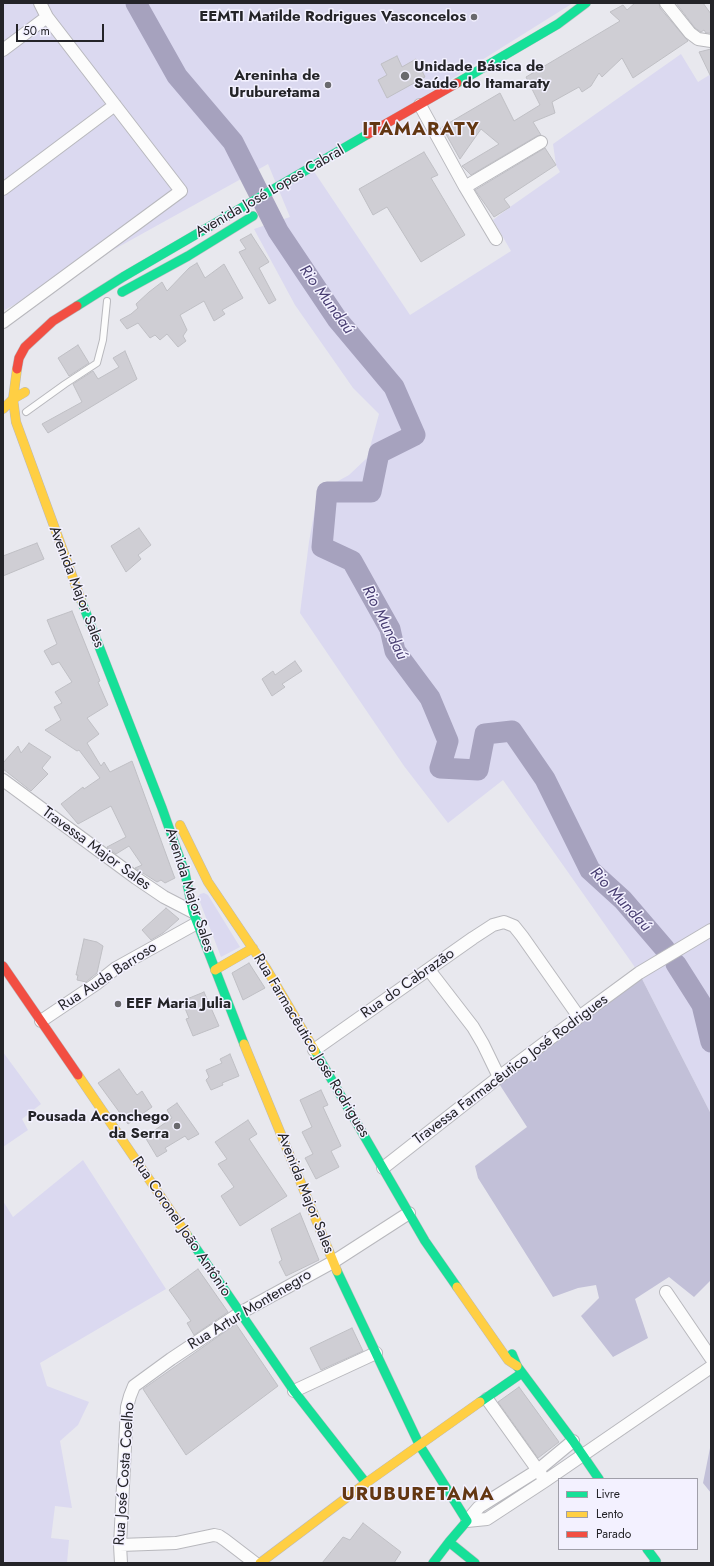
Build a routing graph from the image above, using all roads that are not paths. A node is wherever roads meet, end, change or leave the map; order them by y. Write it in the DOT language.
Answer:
graph roads {
  1 [pos="40,3"];
  2 [pos="586,3"];
  3 [pos="666,3"];
  4 [pos="47,17"];
  5 [pos="711,41"];
  6 [pos="3,50"];
  7 [pos="115,105"];
  8 [pos="420,105"];
  9 [pos="541,142"];
  10 [pos="465,187"];
  11 [pos="3,189"];
  12 [pos="261,211"];
  13 [pos="496,239"];
  14 [pos="101,290"];
  15 [pos="108,300"];
  16 [pos="95,307"];
  17 [pos="3,322"];
  18 [pos="13,399"];
  19 [pos="3,409"];
  20 [pos="27,416"];
  21 [pos="147,739"];
  22 [pos="137,745"];
  23 [pos="3,780"];
  24 [pos="176,814"];
  25 [pos="199,886"];
  26 [pos="195,917"];
  27 [pos="711,930"];
  28 [pos="253,948"];
  29 [pos="3,966"];
  30 [pos="215,970"];
  31 [pos="429,970"];
  32 [pos="579,1017"];
  33 [pos="41,1021"];
  34 [pos="314,1050"];
  35 [pos="499,1077"];
  36 [pos="384,1168"];
  37 [pos="409,1213"];
  38 [pos="333,1262"];
  39 [pos="666,1292"];
  40 [pos="240,1313"];
  41 [pos="376,1353"];
  42 [pos="711,1358"];
  43 [pos="711,1367"];
  44 [pos="520,1370"];
  45 [pos="134,1386"];
  46 [pos="294,1391"];
  47 [pos="487,1398"];
  48 [pos="573,1441"];
  49 [pos="420,1446"];
  50 [pos="582,1454"];
  51 [pos="538,1470"];
  52 [pos="597,1478"];
  53 [pos="545,1480"];
  54 [pos="366,1483"];
  55 [pos="468,1521"];
  56 [pos="449,1542"];
  57 [pos="120,1545"];
  58 [pos="648,1550"];
  59 [pos="657,1562"];
  60 [pos="120,1563"];
  61 [pos="255,1563"];
  62 [pos="260,1563"];
  63 [pos="433,1563"];
  64 [pos="475,1563"];
  1 -- 4 [label="street"];
  2 -- 8 [label="main road, Avenida José Lopes Cabral"];
  3 -- 5 [label="street"];
  4 -- 6 [label="street"];
  4 -- 7 [label="street"];
  7 -- 11 [label="street"];
  7 -- 17 [label="street"];
  8 -- 10 [label="street"];
  8 -- 14 [label="main road, Avenida José Lopes Cabral"];
  9 -- 10 [label="street"];
  10 -- 13 [label="street"];
  12 -- 15 [label="main road, Avenida José Lopes Cabral"];
  14 -- 15 [label="main road"];
  14 -- 18 [label="main road, Avenida José Lopes Cabral"];
  15 -- 16 [label="main road, Avenida José Lopes Cabral"];
  15 -- 20 [label="lane"];
  18 -- 19 [label="main road"];
  18 -- 20 [label="main road"];
  18 -- 22 [label="main road, Avenida Major Sales"];
  21 -- 22 [label="main road"];
  22 -- 25 [label="main road, Avenida Major Sales"];
  23 -- 26 [label="street, Travessa Major Sales"];
  24 -- 25 [label="main road, Avenida Major Sales"];
  25 -- 26 [label="main road, Avenida Major Sales"];
  25 -- 28 [label="main road, Rua Farmacêutico José Rodrigues"];
  26 -- 30 [label="main road, Avenida Major Sales"];
  26 -- 33 [label="street, Rua Auda Barroso"];
  27 -- 32 [label="street, Travessa Farmacêutico José Rodrigues"];
  28 -- 30 [label="main road"];
  28 -- 34 [label="main road, Rua Farmacêutico José Rodrigues"];
  29 -- 33 [label="main road, Rua Coronel João Antônio"];
  30 -- 38 [label="main road, Avenida Major Sales"];
  31 -- 32 [label="street, Rua do Cabrazão"];
  31 -- 34 [label="street, Rua do Cabrazão"];
  31 -- 35 [label="street"];
  32 -- 35 [label="street, Travessa Farmacêutico José Rodrigues"];
  33 -- 40 [label="main road, Rua Coronel João Antônio"];
  34 -- 36 [label="main road, Rua Farmacêutico José Rodrigues"];
  35 -- 36 [label="street, Travessa Farmacêutico José Rodrigues"];
  36 -- 37 [label="main road, Rua Farmacêutico José Rodrigues"];
  37 -- 38 [label="street, Rua Artur Montenegro"];
  37 -- 44 [label="main road, Rua Farmacêutico José Rodrigues"];
  37 -- 44 [label="main road, Rua Farmacêutico José Rodrigues"];
  38 -- 40 [label="street, Rua Artur Montenegro"];
  38 -- 41 [label="main road, Avenida Major Sales"];
  39 -- 42 [label="street"];
  40 -- 45 [label="street, Rua Artur Montenegro"];
  40 -- 46 [label="main road, Rua Coronel João Antônio"];
  41 -- 46 [label="street"];
  41 -- 49 [label="main road, Avenida Major Sales"];
  43 -- 50 [label="street"];
  44 -- 47 [label="main road"];
  44 -- 48 [label="main road, Rua Farmacêutico José Rodrigues"];
  45 -- 57 [label="street, Rua José Costa Coelho"];
  46 -- 54 [label="main road, Rua Coronel João Antônio"];
  47 -- 49 [label="main road"];
  47 -- 51 [label="street"];
  48 -- 50 [label="main road, Rua Farmacêutico José Rodrigues"];
  48 -- 51 [label="street"];
  49 -- 54 [label="main road"];
  49 -- 55 [label="main road, Avenida Major Sales"];
  50 -- 52 [label="main road, Rua Farmacêutico José Rodrigues"];
  50 -- 53 [label="street"];
  51 -- 53 [label="street"];
  51 -- 55 [label="street"];
  53 -- 55 [label="street"];
  54 -- 62 [label="main road"];
  55 -- 56 [label="main road"];
  56 -- 63 [label="main road"];
  56 -- 64 [label="main road"];
  57 -- 60 [label="street, Rua José Costa Coelho"];
  57 -- 61 [label="street"];
  58 -- 59 [label="main road"];
}
